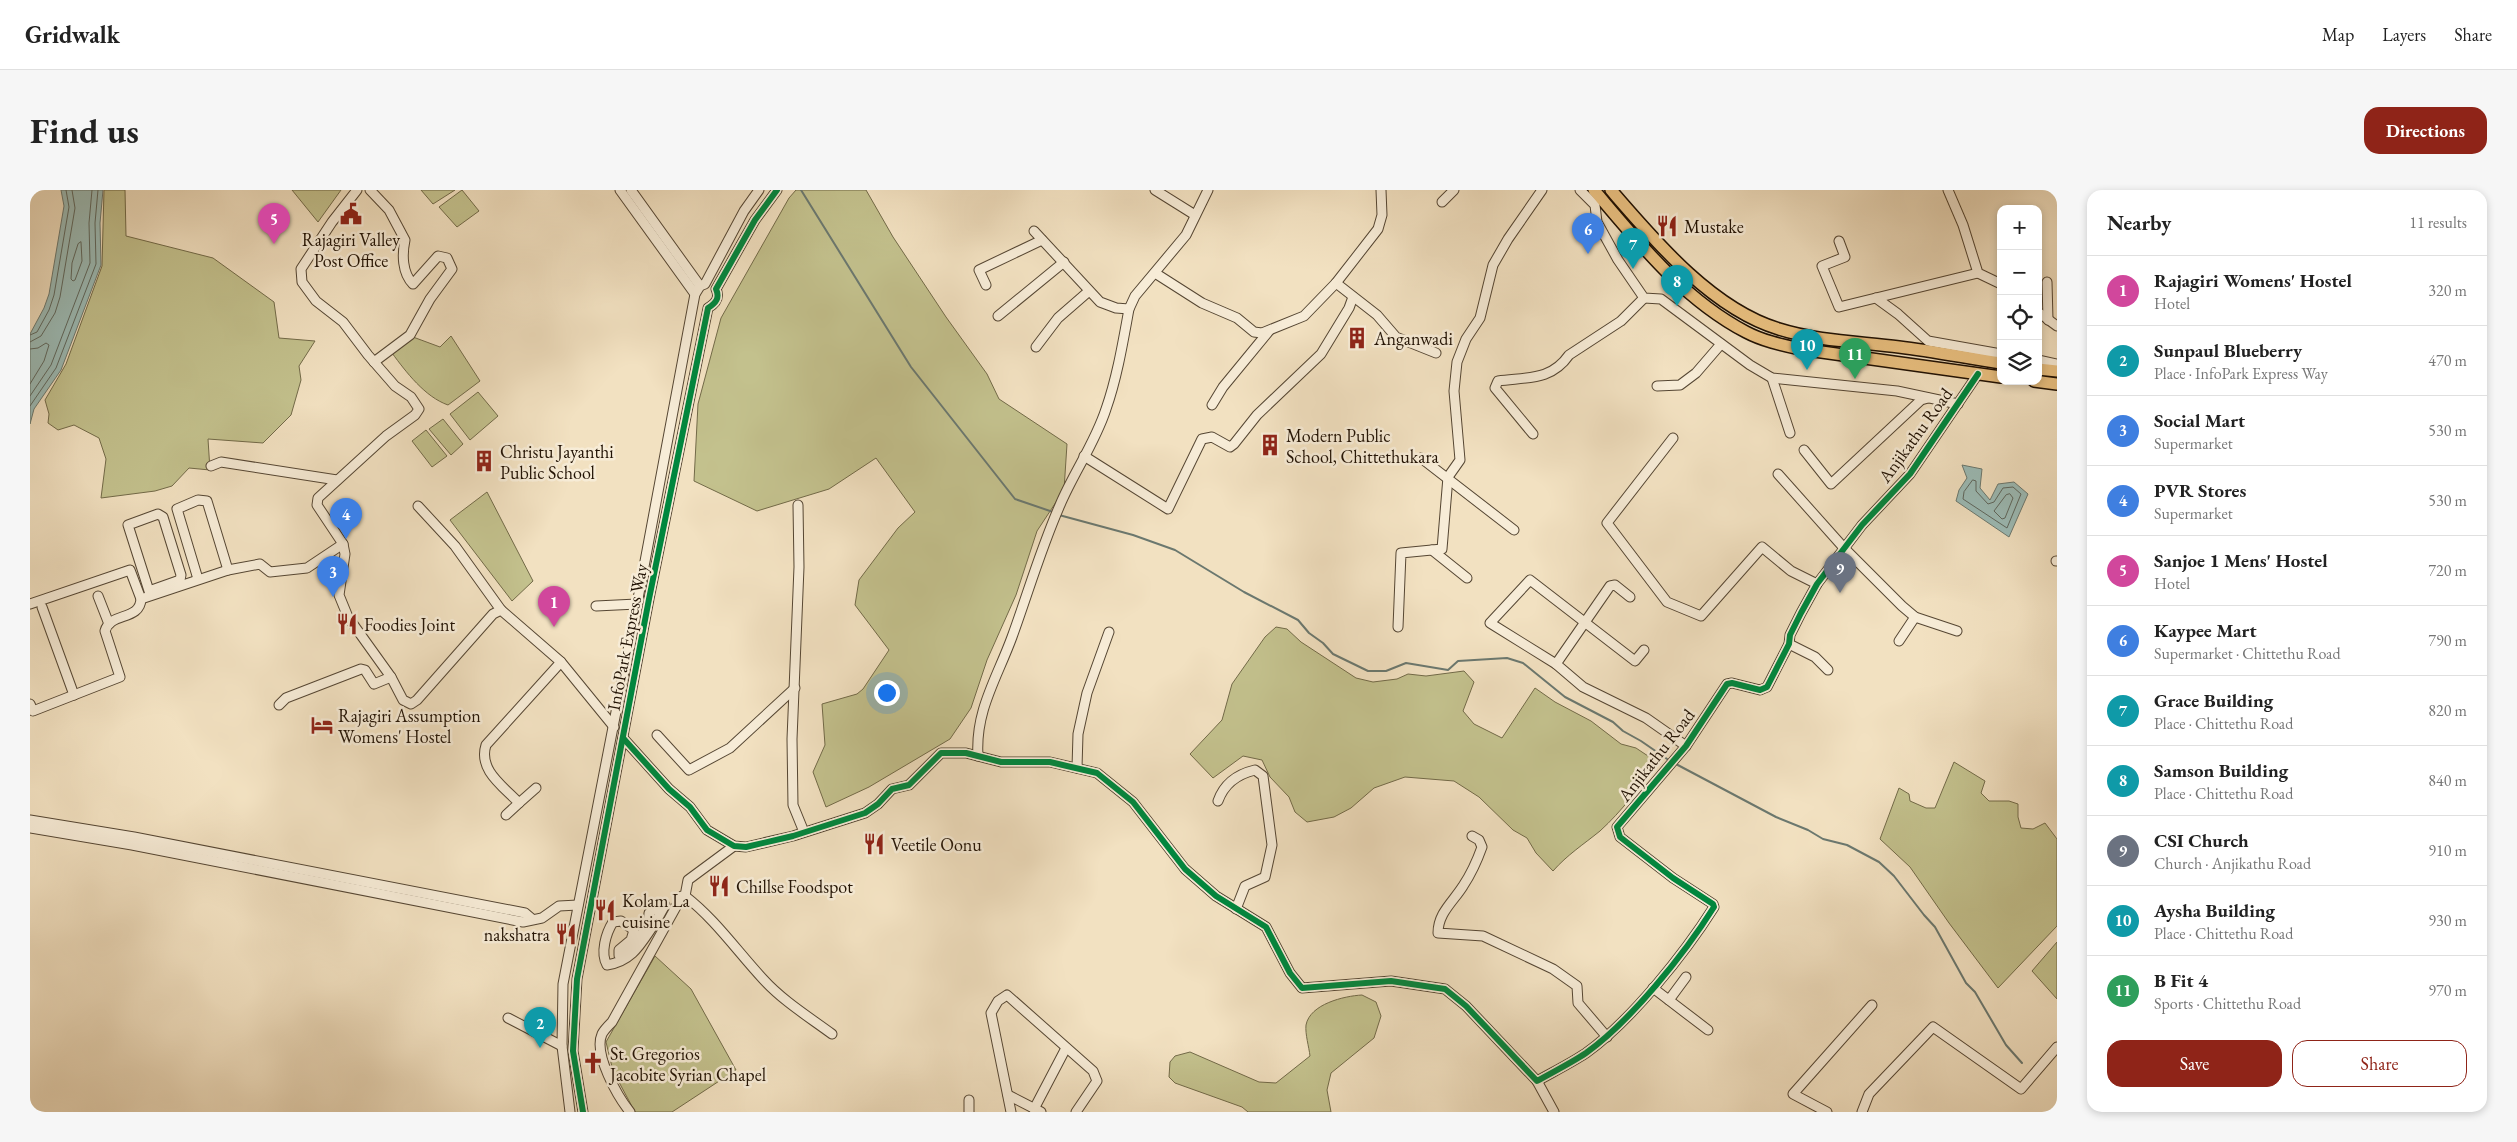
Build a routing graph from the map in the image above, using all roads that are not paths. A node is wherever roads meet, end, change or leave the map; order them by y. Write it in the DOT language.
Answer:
graph roads {
  1 [pos="357,190"];
  2 [pos="370,190"];
  3 [pos="620,190"];
  4 [pos="631,190"];
  5 [pos="759,190"];
  6 [pos="777,190"];
  7 [pos="1155,190"];
  8 [pos="1208,190"];
  9 [pos="1381,190"];
  10 [pos="1454,190"];
  11 [pos="1542,190"];
  12 [pos="1580,190"];
  13 [pos="1594,190"];
  14 [pos="1948,190"];
  15 [pos="1612,191"];
  16 [pos="1442,202"];
  17 [pos="1598,203"];
  18 [pos="1195,215"];
  19 [pos="1034,231"];
  20 [pos="1042,240"];
  21 [pos="1839,241"];
  22 [pos="1064,262"];
  23 [pos="1155,273"];
  24 [pos="1978,273"];
  25 [pos="1997,282"];
  26 [pos="2047,282"];
  27 [pos="1336,283"];
  28 [pos="700,286"];
  29 [pos="986,286"];
  30 [pos="1089,291"];
  31 [pos="695,297"];
  32 [pos="1353,297"];
  33 [pos="1644,298"];
  34 [pos="1876,298"];
  35 [pos="708,308"];
  36 [pos="1129,309"];
  37 [pos="2042,315"];
  38 [pos="998,316"];
  39 [pos="2048,320"];
  40 [pos="2057,326"];
  41 [pos="1269,331"];
  42 [pos="1721,344"];
  43 [pos="1036,347"];
  44 [pos="1436,353"];
  45 [pos="1997,353"];
  46 [pos="2042,361"];
  47 [pos="374,362"];
  48 [pos="1997,362"];
  49 [pos="2057,364"];
  50 [pos="2042,369"];
  51 [pos="2057,371"];
  52 [pos="1978,374"];
  53 [pos="1997,376"];
  54 [pos="1772,378"];
  55 [pos="2042,382"];
  56 [pos="2057,384"];
  57 [pos="1657,386"];
  58 [pos="1928,398"];
  59 [pos="1958,404"];
  60 [pos="1212,405"];
  61 [pos="1790,433"];
  62 [pos="1533,434"];
  63 [pos="1673,438"];
  64 [pos="1804,450"];
  65 [pos="1084,456"];
  66 [pos="1421,458"];
  67 [pos="211,466"];
  68 [pos="1778,474"];
  69 [pos="1448,477"];
  70 [pos="337,480"];
  71 [pos="798,505"];
  72 [pos="418,506"];
  73 [pos="1514,530"];
  74 [pos="343,544"];
  75 [pos="1844,548"];
  76 [pos="1432,550"];
  77 [pos="228,570"];
  78 [pos="1467,578"];
  79 [pos="198,579"];
  80 [pos="1817,584"];
  81 [pos="150,593"];
  82 [pos="98,596"];
  83 [pos="1630,597"];
  84 [pos="141,599"];
  85 [pos="30,604"];
  86 [pos="637,604"];
  87 [pos="596,606"];
  88 [pos="42,608"];
  89 [pos="501,610"];
  90 [pos="1915,617"];
  91 [pos="1584,622"];
  92 [pos="109,624"];
  93 [pos="1398,628"];
  94 [pos="1957,631"];
  95 [pos="1108,632"];
  96 [pos="1899,641"];
  97 [pos="1789,644"];
  98 [pos="1644,650"];
  99 [pos="561,662"];
  100 [pos="1556,664"];
  101 [pos="1828,670"];
  102 [pos="391,677"];
  103 [pos="795,688"];
  104 [pos="74,695"];
  105 [pos="30,704"];
  106 [pos="279,704"];
  107 [pos="614,727"];
  108 [pos="657,735"];
  109 [pos="623,738"];
  110 [pos="1686,746"];
  111 [pos="978,756"];
  112 [pos="1077,768"];
  113 [pos="536,788"];
  114 [pos="1218,801"];
  115 [pos="519,803"];
  116 [pos="506,815"];
  117 [pos="30,820"];
  118 [pos="30,828"];
  119 [pos="804,832"];
  120 [pos="1472,836"];
  121 [pos="734,846"];
  122 [pos="685,896"];
  123 [pos="578,905"];
  124 [pos="1236,909"];
  125 [pos="532,919"];
  126 [pos="659,924"];
  127 [pos="1686,977"];
  128 [pos="1652,988"];
  129 [pos="1669,1000"];
  130 [pos="1872,1005"];
  131 [pos="508,1018"];
  132 [pos="1708,1030"];
  133 [pos="832,1034"];
  134 [pos="1607,1037"];
  135 [pos="562,1046"];
  136 [pos="2057,1047"];
  137 [pos="1066,1048"];
  138 [pos="1536,1081"];
  139 [pos="1008,1095"];
  140 [pos="968,1100"];
  141 [pos="1037,1110"];
  142 [pos="1821,1111"];
  143 [pos="570,1112"];
  144 [pos="583,1112"];
  145 [pos="630,1112"];
  146 [pos="968,1112"];
  147 [pos="1011,1112"];
  148 [pos="1076,1112"];
  149 [pos="1554,1112"];
  150 [pos="1862,1112"];
  1 -- 47 [label="street"];
  2 -- 47 [label="street"];
  3 -- 31 [label="street"];
  4 -- 28 [label="street"];
  5 -- 28 [label="street, InfoPark Express Way"];
  6 -- 35 [label="street, InfoPark Express Way"];
  7 -- 18 [label="street"];
  8 -- 18 [label="street"];
  9 -- 27 [label="street"];
  10 -- 16 [label="street"];
  11 -- 69 [label="street"];
  12 -- 17 [label="street"];
  13 -- 17 [label="main road"];
  14 -- 24 [label="street"];
  15 -- 17 [label="main road"];
  15 -- 48 [label="main road"];
  17 -- 33 [label="street"];
  17 -- 52 [label="main road"];
  18 -- 23 [label="street"];
  19 -- 20 [label="street"];
  20 -- 22 [label="street"];
  20 -- 29 [label="street"];
  21 -- 34 [label="street"];
  22 -- 30 [label="street"];
  22 -- 38 [label="street"];
  23 -- 36 [label="street"];
  23 -- 41 [label="street"];
  24 -- 25 [label="street"];
  24 -- 34 [label="street"];
  26 -- 39 [label="street"];
  27 -- 32 [label="street"];
  27 -- 41 [label="street"];
  28 -- 31 [label="street, InfoPark Express Way"];
  30 -- 36 [label="street"];
  30 -- 43 [label="street"];
  31 -- 35 [label="street"];
  31 -- 86 [label="street, InfoPark Express Way"];
  32 -- 44 [label="street"];
  32 -- 65 [label="street"];
  33 -- 42 [label="street"];
  33 -- 62 [label="street"];
  34 -- 45 [label="street"];
  35 -- 109 [label="street, InfoPark Express Way"];
  36 -- 65 [label="street"];
  37 -- 39 [label="street"];
  39 -- 40 [label="street"];
  41 -- 60 [label="street"];
  42 -- 54 [label="street"];
  42 -- 57 [label="street"];
  46 -- 49 [label="street"];
  47 -- 70 [label="street"];
  50 -- 51 [label="main road"];
  52 -- 53 [label="main road"];
  52 -- 59 [label="street, Anjikathu Road"];
  54 -- 58 [label="street"];
  54 -- 61 [label="street"];
  55 -- 56 [label="main road"];
  58 -- 59 [label="street"];
  58 -- 64 [label="street"];
  59 -- 75 [label="street, Anjikathu Road"];
  63 -- 80 [label="street"];
  65 -- 111 [label="street"];
  66 -- 69 [label="street"];
  67 -- 70 [label="street"];
  68 -- 75 [label="street"];
  69 -- 73 [label="street"];
  69 -- 76 [label="street"];
  70 -- 74 [label="street"];
  71 -- 103 [label="street"];
  72 -- 89 [label="street"];
  74 -- 77 [label="street"];
  74 -- 102 [label="street"];
  75 -- 80 [label="street, Anjikathu Road"];
  75 -- 90 [label="street"];
  76 -- 78 [label="street"];
  76 -- 93 [label="street"];
  77 -- 79 [label="street"];
  77 -- 79 [label="street"];
  79 -- 81 [label="street"];
  80 -- 97 [label="street, Anjikathu Road"];
  81 -- 81 [label="street"];
  81 -- 84 [label="street"];
  82 -- 92 [label="street"];
  83 -- 91 [label="street"];
  84 -- 85 [label="street"];
  84 -- 92 [label="street"];
  86 -- 87 [label="street"];
  86 -- 107 [label="street, InfoPark Express Way"];
  88 -- 104 [label="street"];
  89 -- 99 [label="street"];
  89 -- 102 [label="street"];
  90 -- 94 [label="street"];
  90 -- 96 [label="street"];
  91 -- 98 [label="street"];
  91 -- 100 [label="street"];
  91 -- 100 [label="street"];
  92 -- 104 [label="street"];
  95 -- 112 [label="street"];
  97 -- 101 [label="street"];
  97 -- 110 [label="street, Anjikathu Road"];
  99 -- 107 [label="street"];
  99 -- 115 [label="street"];
  100 -- 110 [label="street"];
  102 -- 106 [label="street"];
  103 -- 108 [label="street"];
  103 -- 119 [label="street"];
  104 -- 105 [label="street"];
  107 -- 123 [label="street, InfoPark Express Way"];
  109 -- 121 [label="street"];
  109 -- 144 [label="street, InfoPark Express Way"];
  110 -- 128 [label="street, Anjikathu Road"];
  111 -- 112 [label="street"];
  111 -- 119 [label="street"];
  112 -- 124 [label="street"];
  113 -- 115 [label="street"];
  114 -- 124 [label="street"];
  115 -- 116 [label="street"];
  117 -- 125 [label="street"];
  118 -- 125 [label="street"];
  119 -- 121 [label="street"];
  120 -- 134 [label="street"];
  121 -- 122 [label="street"];
  122 -- 126 [label="street"];
  122 -- 133 [label="street"];
  123 -- 125 [label="street"];
  123 -- 135 [label="street, InfoPark Express Way"];
  124 -- 138 [label="street"];
  126 -- 126 [label="street"];
  126 -- 145 [label="street"];
  127 -- 129 [label="street"];
  128 -- 129 [label="street"];
  128 -- 134 [label="street, Anjikathu Road"];
  129 -- 132 [label="street"];
  130 -- 142 [label="street"];
  131 -- 135 [label="street"];
  134 -- 138 [label="street, Anjikathu Road"];
  135 -- 143 [label="street, InfoPark Express Way"];
  136 -- 150 [label="street"];
  137 -- 139 [label="street"];
  137 -- 141 [label="street"];
  137 -- 148 [label="street"];
  138 -- 149 [label="street"];
  139 -- 141 [label="street"];
  139 -- 147 [label="street"];
  140 -- 146 [label="street"];
}
